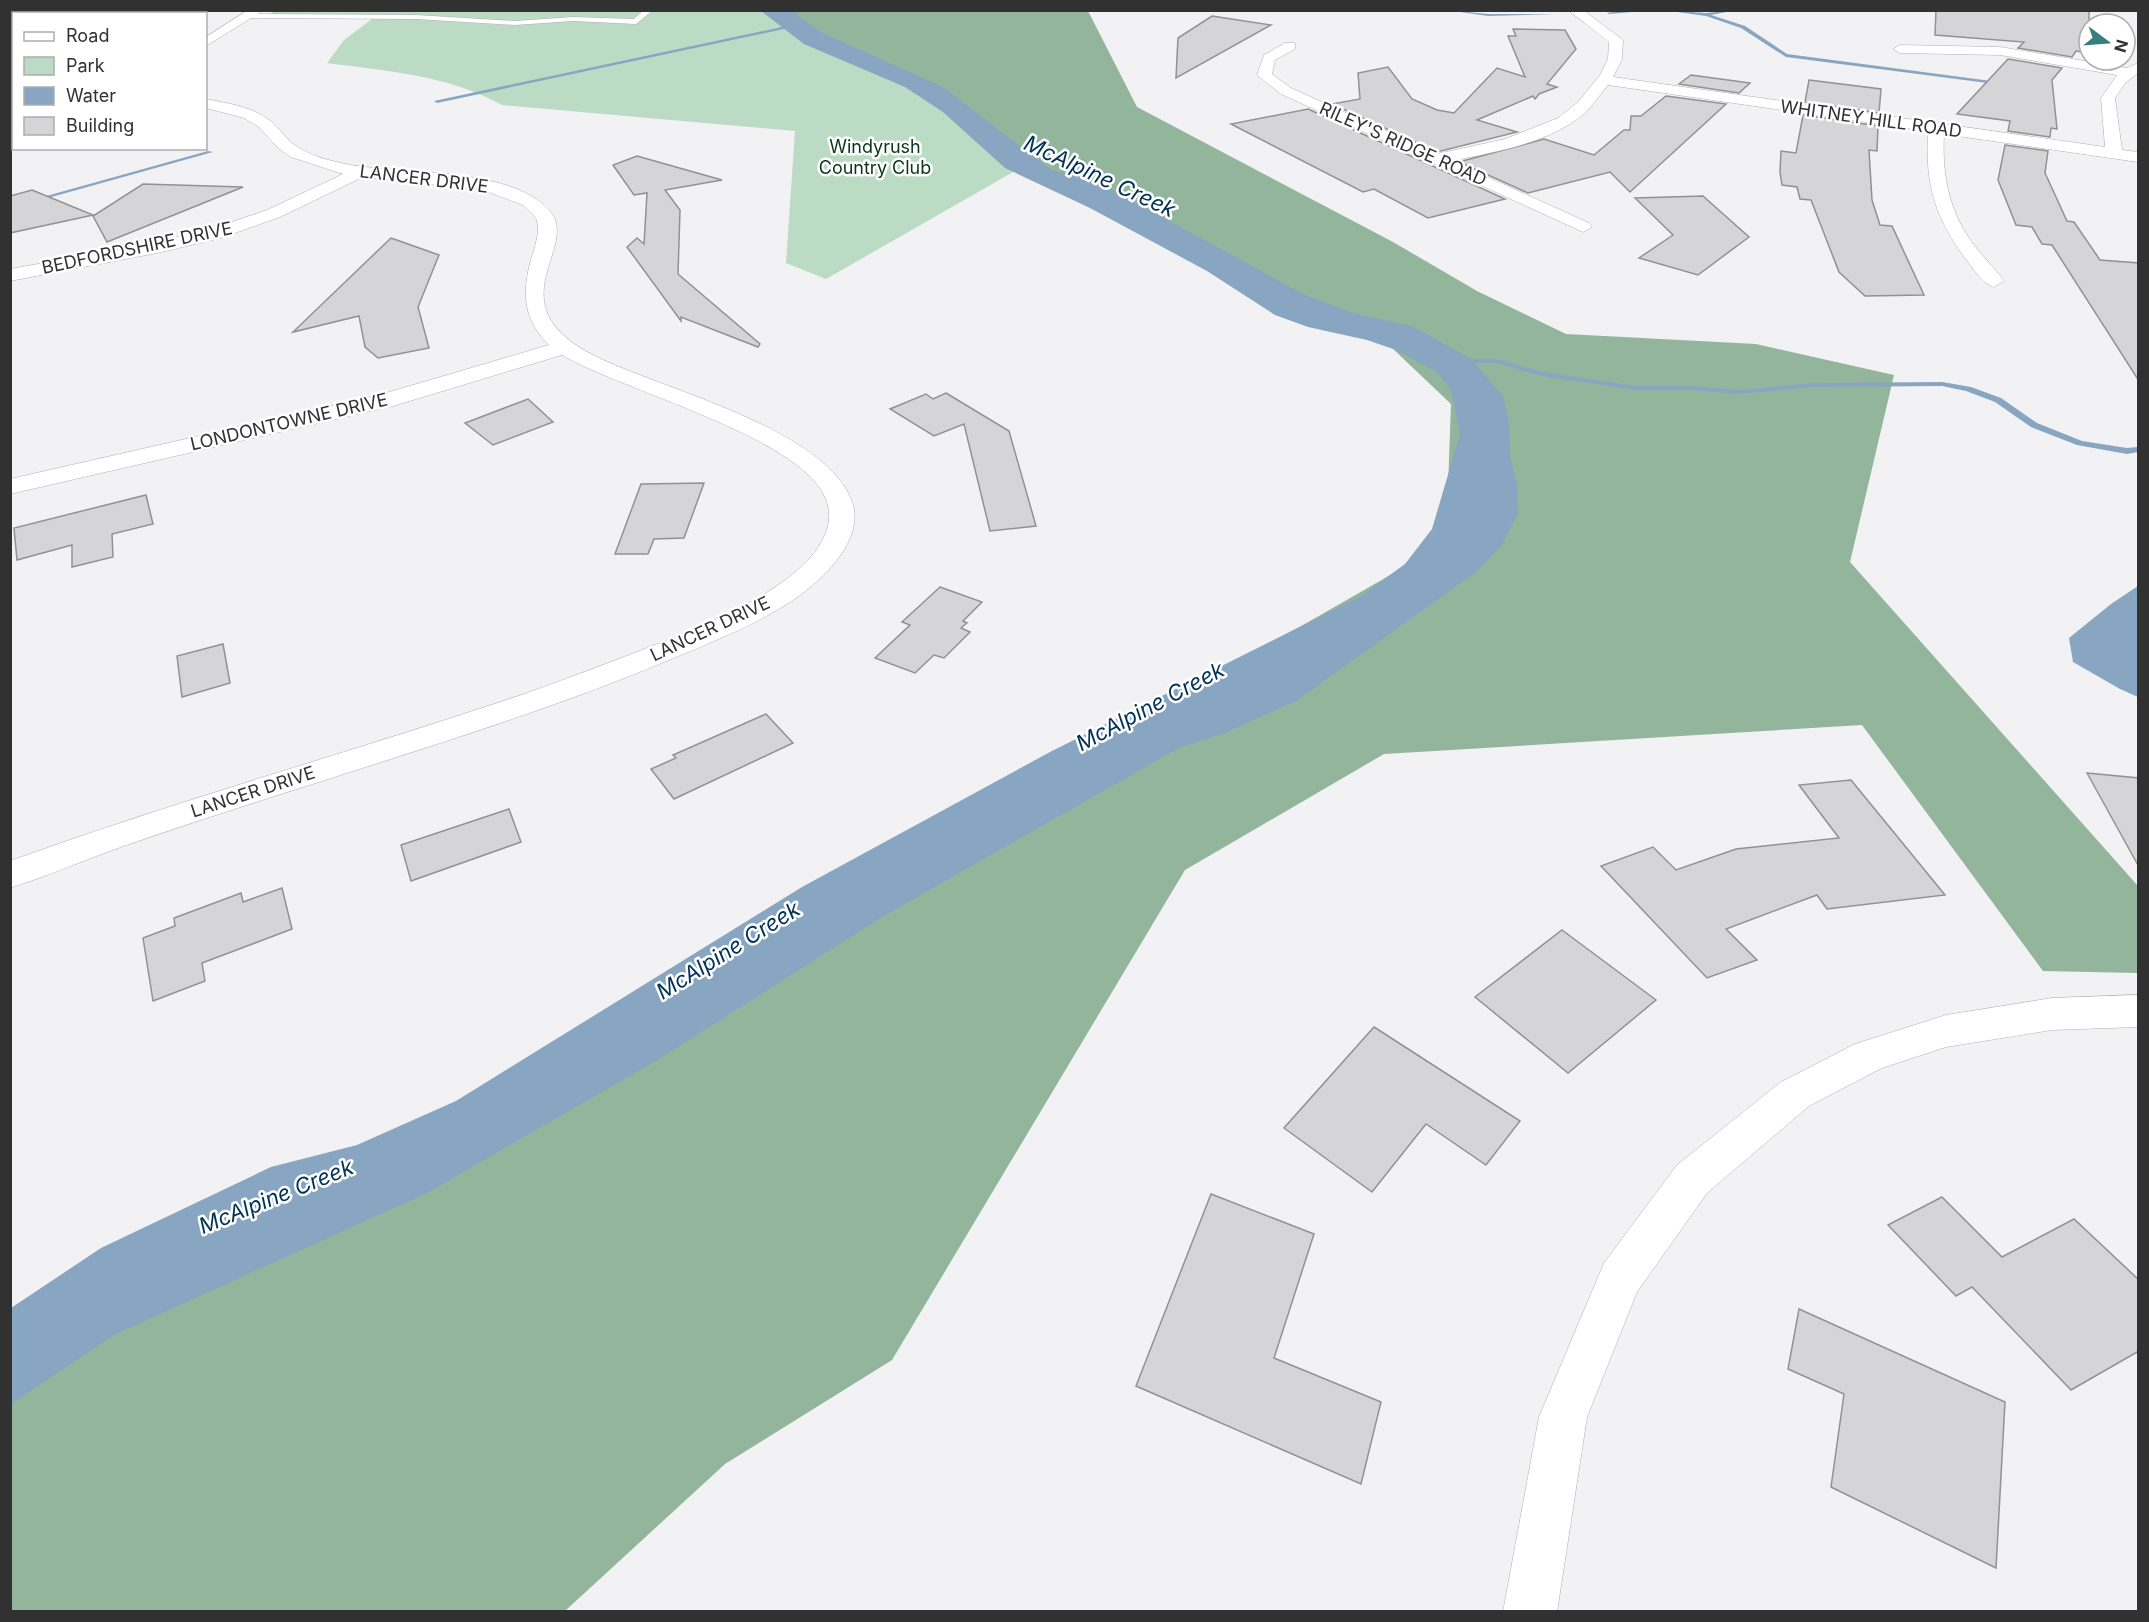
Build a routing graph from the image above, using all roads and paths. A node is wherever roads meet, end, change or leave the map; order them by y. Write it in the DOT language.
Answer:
graph roads {
  1 [pos="606,10"];
  2 [pos="649,10"];
  3 [pos="1574,10"];
  4 [pos="254,13"];
  5 [pos="594,20"];
  6 [pos="207,41"];
  7 [pos="1290,46"];
  8 [pos="1900,50"];
  9 [pos="2077,62"];
  10 [pos="2132,72"];
  11 [pos="1605,80"];
  12 [pos="207,104"];
  13 [pos="1936,128"];
  14 [pos="2114,154"];
  15 [pos="2139,157"];
  16 [pos="1438,159"];
  17 [pos="360,172"];
  18 [pos="1583,227"];
  19 [pos="10,276"];
  20 [pos="1994,281"];
  21 [pos="566,347"];
  22 [pos="10,487"];
  23 [pos="10,875"];
  24 [pos="2139,1011"];
  25 [pos="1530,1611"];
  1 -- 5 [label="lane"];
  2 -- 5 [label="lane"];
  3 -- 11 [label="street"];
  4 -- 5 [label="lane"];
  4 -- 6 [label="street"];
  7 -- 16 [label="street, RILEY'S RIDGE ROAD"];
  8 -- 9 [label="street"];
  10 -- 14 [label="street"];
  11 -- 13 [label="street, WHITNEY HILL ROAD"];
  11 -- 16 [label="street"];
  12 -- 17 [label="street, LANCER DRIVE"];
  13 -- 14 [label="street, WHITNEY HILL ROAD"];
  13 -- 20 [label="street"];
  14 -- 15 [label="street, WHITNEY HILL ROAD"];
  16 -- 18 [label="street, RILEY'S RIDGE ROAD"];
  17 -- 19 [label="street, BEDFORDSHIRE DRIVE"];
  17 -- 21 [label="street, LANCER DRIVE"];
  21 -- 22 [label="street, LONDONTOWNE DRIVE"];
  21 -- 23 [label="street, LANCER DRIVE"];
  24 -- 25 [label="street"];
}
